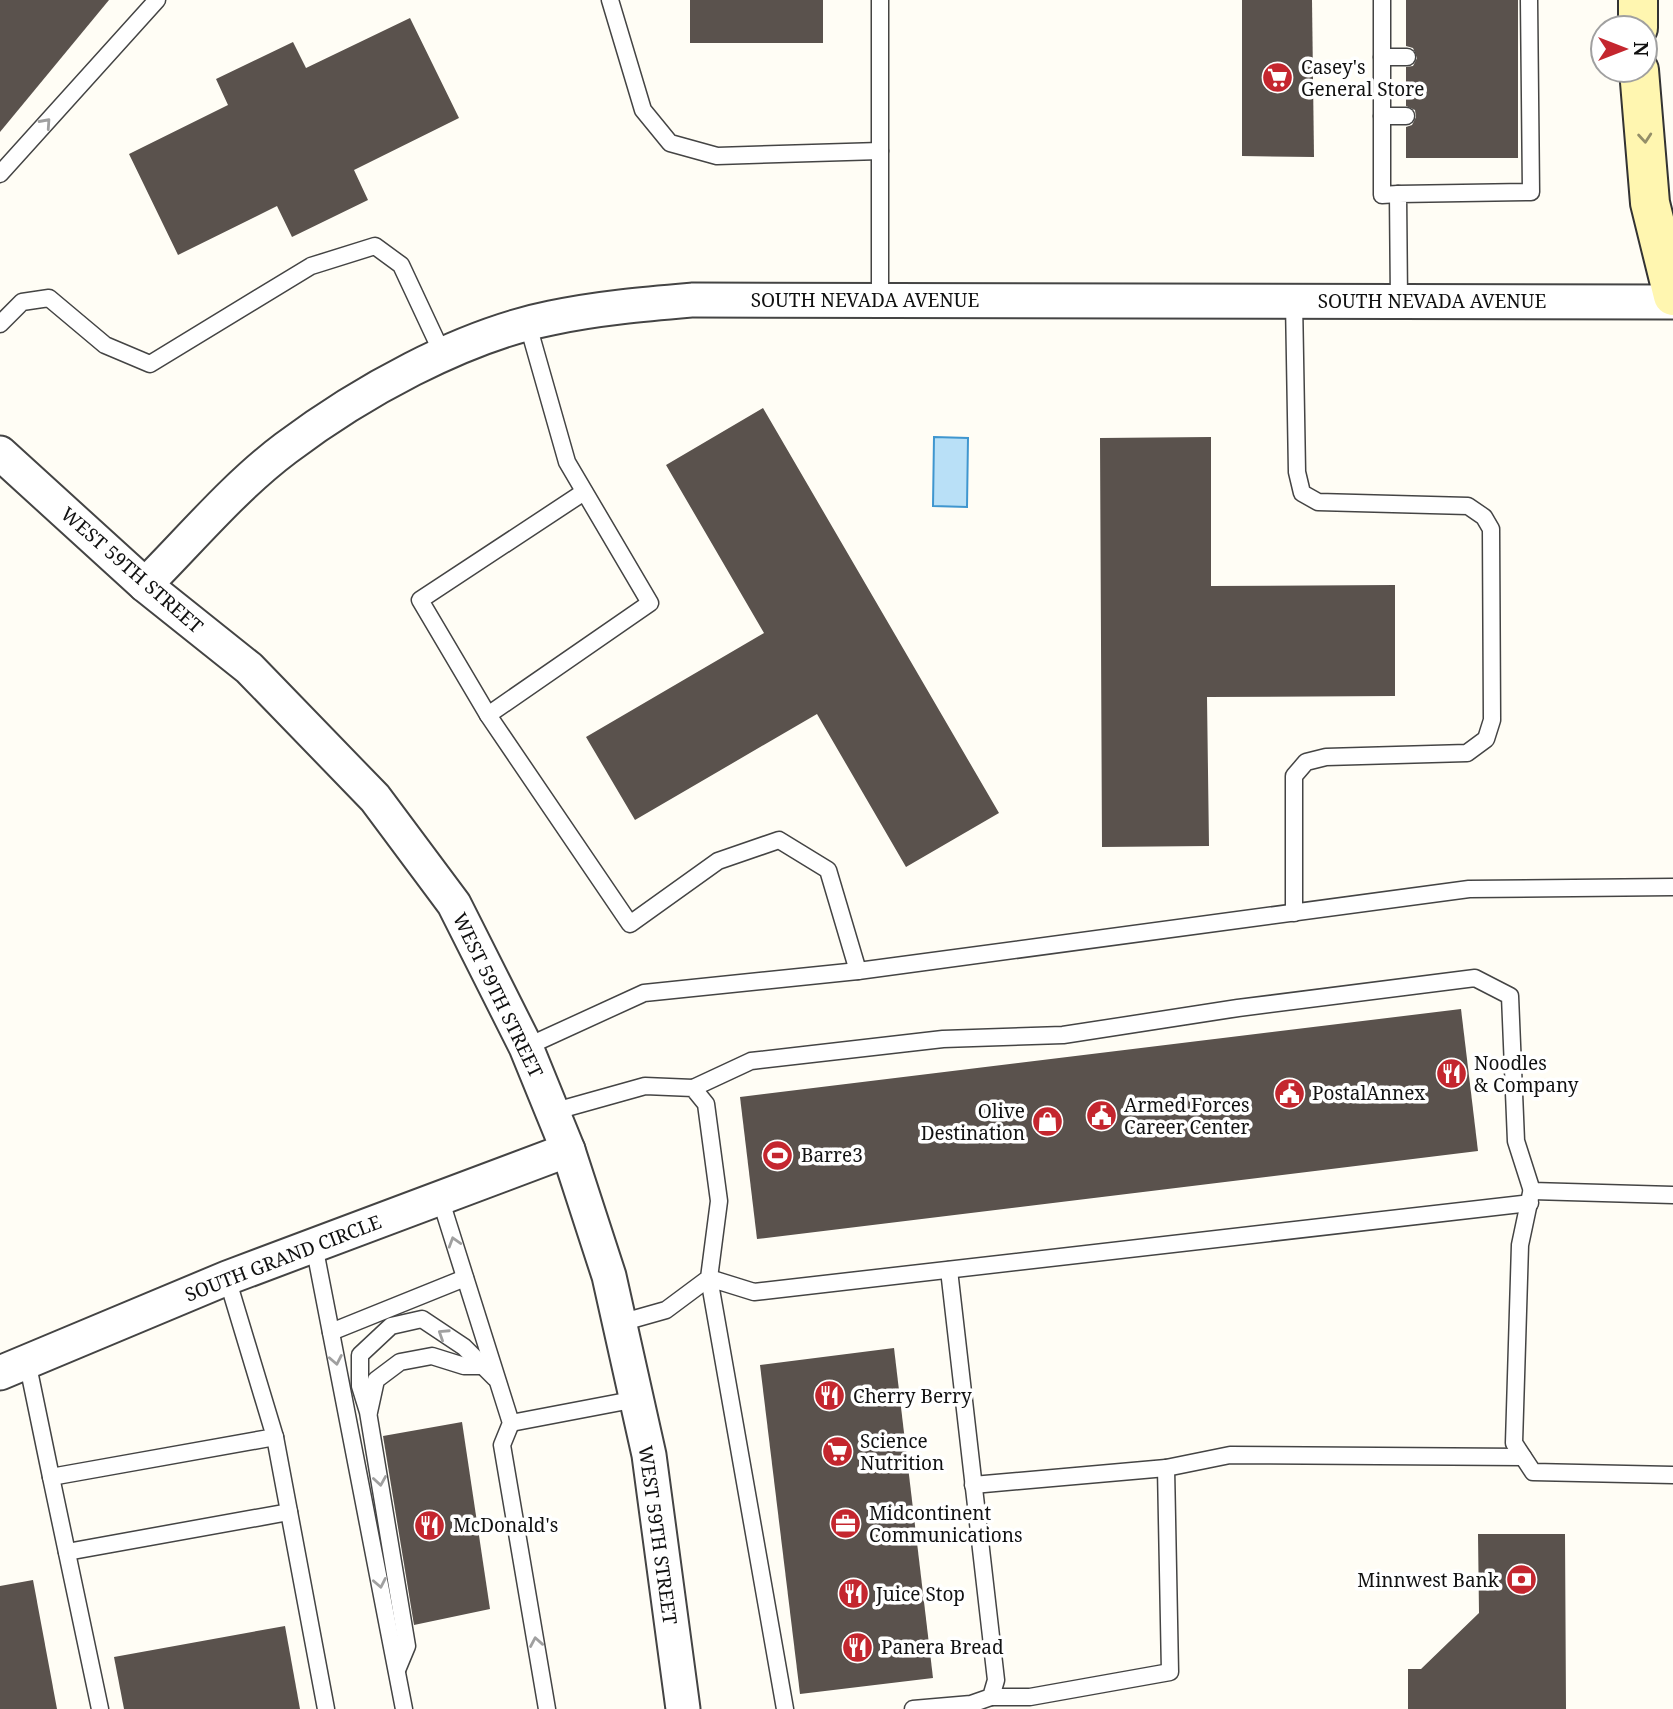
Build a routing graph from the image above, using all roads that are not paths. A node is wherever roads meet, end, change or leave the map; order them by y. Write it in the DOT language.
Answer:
graph roads {
  1 [pos="157,0"];
  2 [pos="610,0"];
  3 [pos="880,0"];
  4 [pos="1381,0"];
  5 [pos="1529,0"];
  6 [pos="1381,57"];
  7 [pos="1407,57"];
  8 [pos="1640,84"];
  9 [pos="1381,116"];
  10 [pos="1406,116"];
  11 [pos="880,151"];
  12 [pos="0,174"];
  13 [pos="1398,194"];
  14 [pos="1673,296"];
  15 [pos="880,300"];
  16 [pos="1294,301"];
  17 [pos="1399,301"];
  18 [pos="1673,302"];
  19 [pos="0,324"];
  20 [pos="527,325"];
  21 [pos="444,356"];
  22 [pos="0,453"];
  23 [pos="584,492"];
  24 [pos="145,585"];
  25 [pos="488,715"];
  26 [pos="1673,887"];
  27 [pos="1294,913"];
  28 [pos="858,971"];
  29 [pos="526,1047"];
  30 [pos="693,1088"];
  31 [pos="552,1112"];
  32 [pos="568,1150"];
  33 [pos="1673,1195"];
  34 [pos="1531,1197"];
  35 [pos="440,1198"];
  36 [pos="314,1245"];
  37 [pos="949,1270"];
  38 [pos="227,1278"];
  39 [pos="465,1279"];
  40 [pos="709,1279"];
  41 [pos="620,1323"];
  42 [pos="331,1332"];
  43 [pos="480,1366"];
  44 [pos="13,1367"];
  45 [pos="495,1378"];
  46 [pos="636,1399"];
  47 [pos="368,1412"];
  48 [pos="511,1423"];
  49 [pos="275,1437"];
  50 [pos="1523,1457"];
  51 [pos="1166,1468"];
  52 [pos="1673,1475"];
  53 [pos="51,1477"];
  54 [pos="973,1485"];
  55 [pos="289,1511"];
  56 [pos="67,1552"];
  57 [pos="397,1670"];
  58 [pos="991,1697"];
  59 [pos="100,1709"];
  60 [pos="326,1709"];
  61 [pos="404,1709"];
  62 [pos="547,1709"];
  63 [pos="682,1709"];
  64 [pos="785,1709"];
  65 [pos="913,1709"];
  12 -- 1 [label="lane, one-way"];
  2 -- 11 [label="lane"];
  3 -- 11 [label="lane"];
  4 -- 6 [label="lane"];
  5 -- 13 [label="lane"];
  6 -- 7 [label="lane"];
  6 -- 9 [label="lane"];
  8 -- 14 [label="main road, one-way"];
  9 -- 10 [label="lane"];
  9 -- 13 [label="lane"];
  11 -- 15 [label="lane"];
  13 -- 17 [label="lane"];
  15 -- 16 [label="street, SOUTH NEVADA AVENUE"];
  15 -- 20 [label="street, SOUTH NEVADA AVENUE"];
  16 -- 17 [label="street, SOUTH NEVADA AVENUE"];
  16 -- 27 [label="lane"];
  17 -- 18 [label="street, SOUTH NEVADA AVENUE"];
  19 -- 21 [label="lane"];
  20 -- 21 [label="street, SOUTH NEVADA AVENUE"];
  20 -- 23 [label="lane"];
  21 -- 24 [label="street, SOUTH NEVADA AVENUE"];
  22 -- 24 [label="street, WEST 59TH STREET"];
  23 -- 25 [label="lane"];
  23 -- 25 [label="lane"];
  24 -- 29 [label="street, WEST 59TH STREET"];
  25 -- 28 [label="lane"];
  26 -- 27 [label="lane"];
  27 -- 28 [label="lane"];
  28 -- 29 [label="lane"];
  29 -- 31 [label="street, WEST 59TH STREET"];
  30 -- 31 [label="lane"];
  30 -- 34 [label="lane"];
  30 -- 40 [label="lane"];
  31 -- 32 [label="street, WEST 59TH STREET"];
  32 -- 35 [label="street, SOUTH GRAND CIRCLE"];
  32 -- 41 [label="street, WEST 59TH STREET"];
  33 -- 34 [label="lane"];
  34 -- 37 [label="lane"];
  34 -- 50 [label="lane"];
  35 -- 36 [label="street, SOUTH GRAND CIRCLE"];
  39 -- 35 [label="lane, one-way"];
  36 -- 38 [label="street, SOUTH GRAND CIRCLE"];
  36 -- 42 [label="lane"];
  37 -- 40 [label="lane"];
  37 -- 54 [label="lane"];
  38 -- 44 [label="street, SOUTH GRAND CIRCLE"];
  38 -- 49 [label="lane"];
  39 -- 42 [label="lane"];
  39 -- 45 [label="lane"];
  40 -- 41 [label="lane"];
  40 -- 64 [label="lane"];
  41 -- 46 [label="street, WEST 59TH STREET"];
  42 -- 57 [label="lane, one-way"];
  43 -- 45 [label="lane"];
  43 -- 47 [label="lane"];
  43 -- 47 [label="lane, one-way"];
  44 -- 53 [label="lane"];
  45 -- 48 [label="lane"];
  46 -- 48 [label="lane"];
  46 -- 63 [label="street, WEST 59TH STREET"];
  47 -- 57 [label="lane, one-way"];
  62 -- 48 [label="lane, one-way"];
  49 -- 53 [label="lane"];
  49 -- 55 [label="lane"];
  50 -- 51 [label="lane"];
  50 -- 52 [label="lane"];
  51 -- 54 [label="lane"];
  51 -- 58 [label="lane"];
  53 -- 56 [label="lane"];
  54 -- 58 [label="lane"];
  55 -- 56 [label="lane"];
  55 -- 60 [label="lane"];
  56 -- 59 [label="lane"];
  57 -- 61 [label="lane"];
  58 -- 65 [label="lane"];
}
